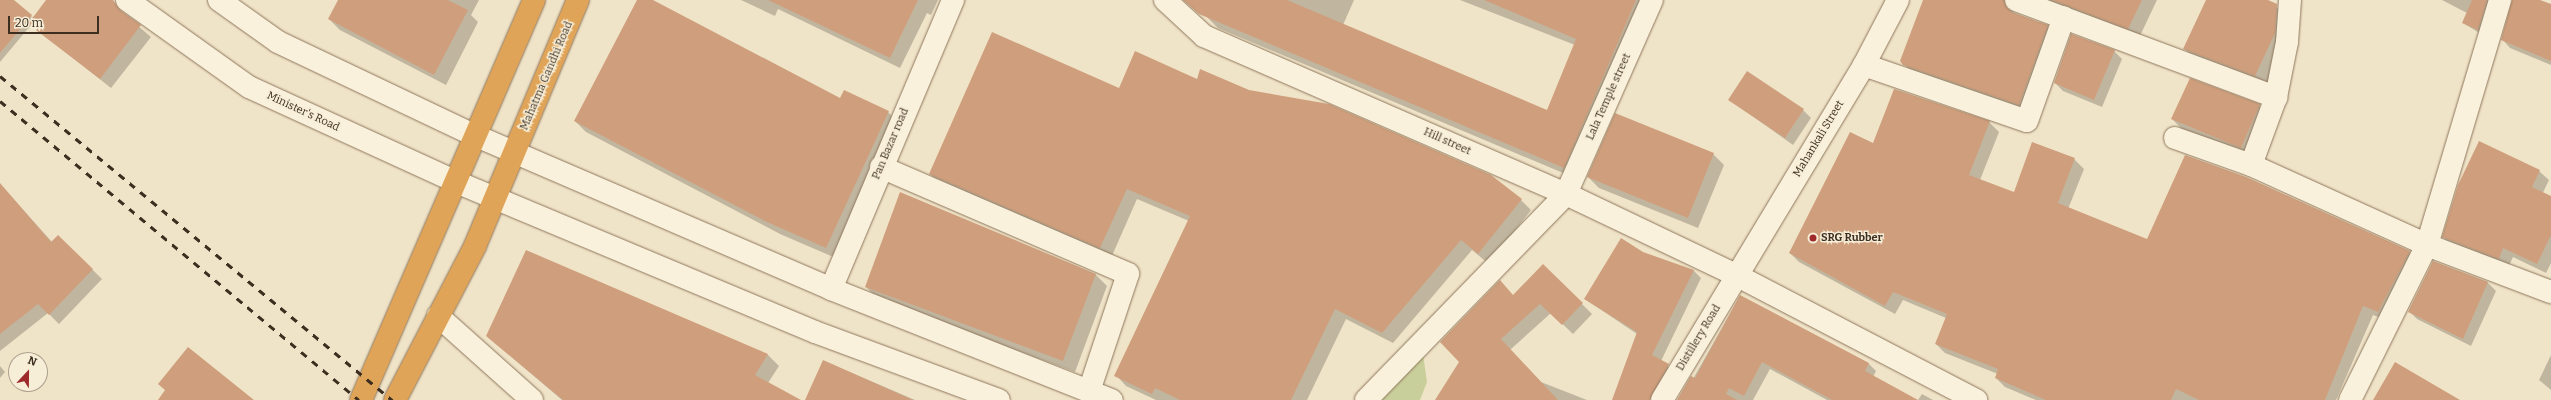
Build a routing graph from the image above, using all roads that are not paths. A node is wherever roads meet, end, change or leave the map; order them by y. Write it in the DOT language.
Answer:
graph roads {
  1 [pos="127,0"];
  2 [pos="219,0"];
  3 [pos="534,0"];
  4 [pos="578,0"];
  5 [pos="953,0"];
  6 [pos="1165,0"];
  7 [pos="1652,0"];
  8 [pos="1898,0"];
  9 [pos="2016,0"];
  10 [pos="2290,0"];
  11 [pos="2500,0"];
  12 [pos="2064,17"];
  13 [pos="1864,65"];
  14 [pos="2276,97"];
  15 [pos="474,135"];
  16 [pos="2175,138"];
  17 [pos="515,152"];
  18 [pos="2251,165"];
  19 [pos="881,167"];
  20 [pos="454,181"];
  21 [pos="1566,194"];
  22 [pos="495,199"];
  23 [pos="2427,246"];
  24 [pos="1736,276"];
  25 [pos="832,289"];
  26 [pos="2551,292"];
  27 [pos="438,316"];
  28 [pos="1089,391"];
  29 [pos="361,400"];
  30 [pos="395,400"];
  31 [pos="532,400"];
  32 [pos="998,400"];
  33 [pos="1112,400"];
  34 [pos="1366,400"];
  35 [pos="1662,400"];
  36 [pos="1976,400"];
  37 [pos="2350,400"];
  1 -- 20 [label="street, Minister's Road"];
  2 -- 15 [label="street"];
  3 -- 15 [label="highway"];
  4 -- 17 [label="highway, Mahatma Gandhi Road"];
  5 -- 19 [label="street, Pan Bazar road"];
  6 -- 21 [label="street, Hill street"];
  7 -- 21 [label="street, Lala Temple street"];
  8 -- 13 [label="street, Mahankali Street"];
  9 -- 12 [label="street"];
  10 -- 14 [label="street"];
  11 -- 23 [label="street"];
  12 -- 13 [label="street"];
  12 -- 14 [label="street"];
  13 -- 24 [label="street, Mahankali Street"];
  14 -- 18 [label="street"];
  15 -- 17 [label="street"];
  15 -- 20 [label="highway"];
  16 -- 18 [label="street"];
  17 -- 22 [label="highway, Mahatma Gandhi Road"];
  17 -- 25 [label="street"];
  18 -- 23 [label="street"];
  19 -- 25 [label="street, Pan Bazar road"];
  19 -- 28 [label="street"];
  20 -- 22 [label="street, Minister's Road"];
  20 -- 29 [label="highway"];
  21 -- 24 [label="street, Hill street"];
  21 -- 34 [label="street"];
  22 -- 27 [label="highway, Mahatma Gandhi Road"];
  22 -- 32 [label="street, Minister's Road"];
  23 -- 26 [label="street"];
  23 -- 37 [label="street"];
  24 -- 35 [label="street, Distillery Road"];
  24 -- 36 [label="street, Hill street"];
  25 -- 28 [label="street"];
  27 -- 30 [label="highway, Mahatma Gandhi Road"];
  27 -- 31 [label="street"];
  28 -- 33 [label="street"];
}
